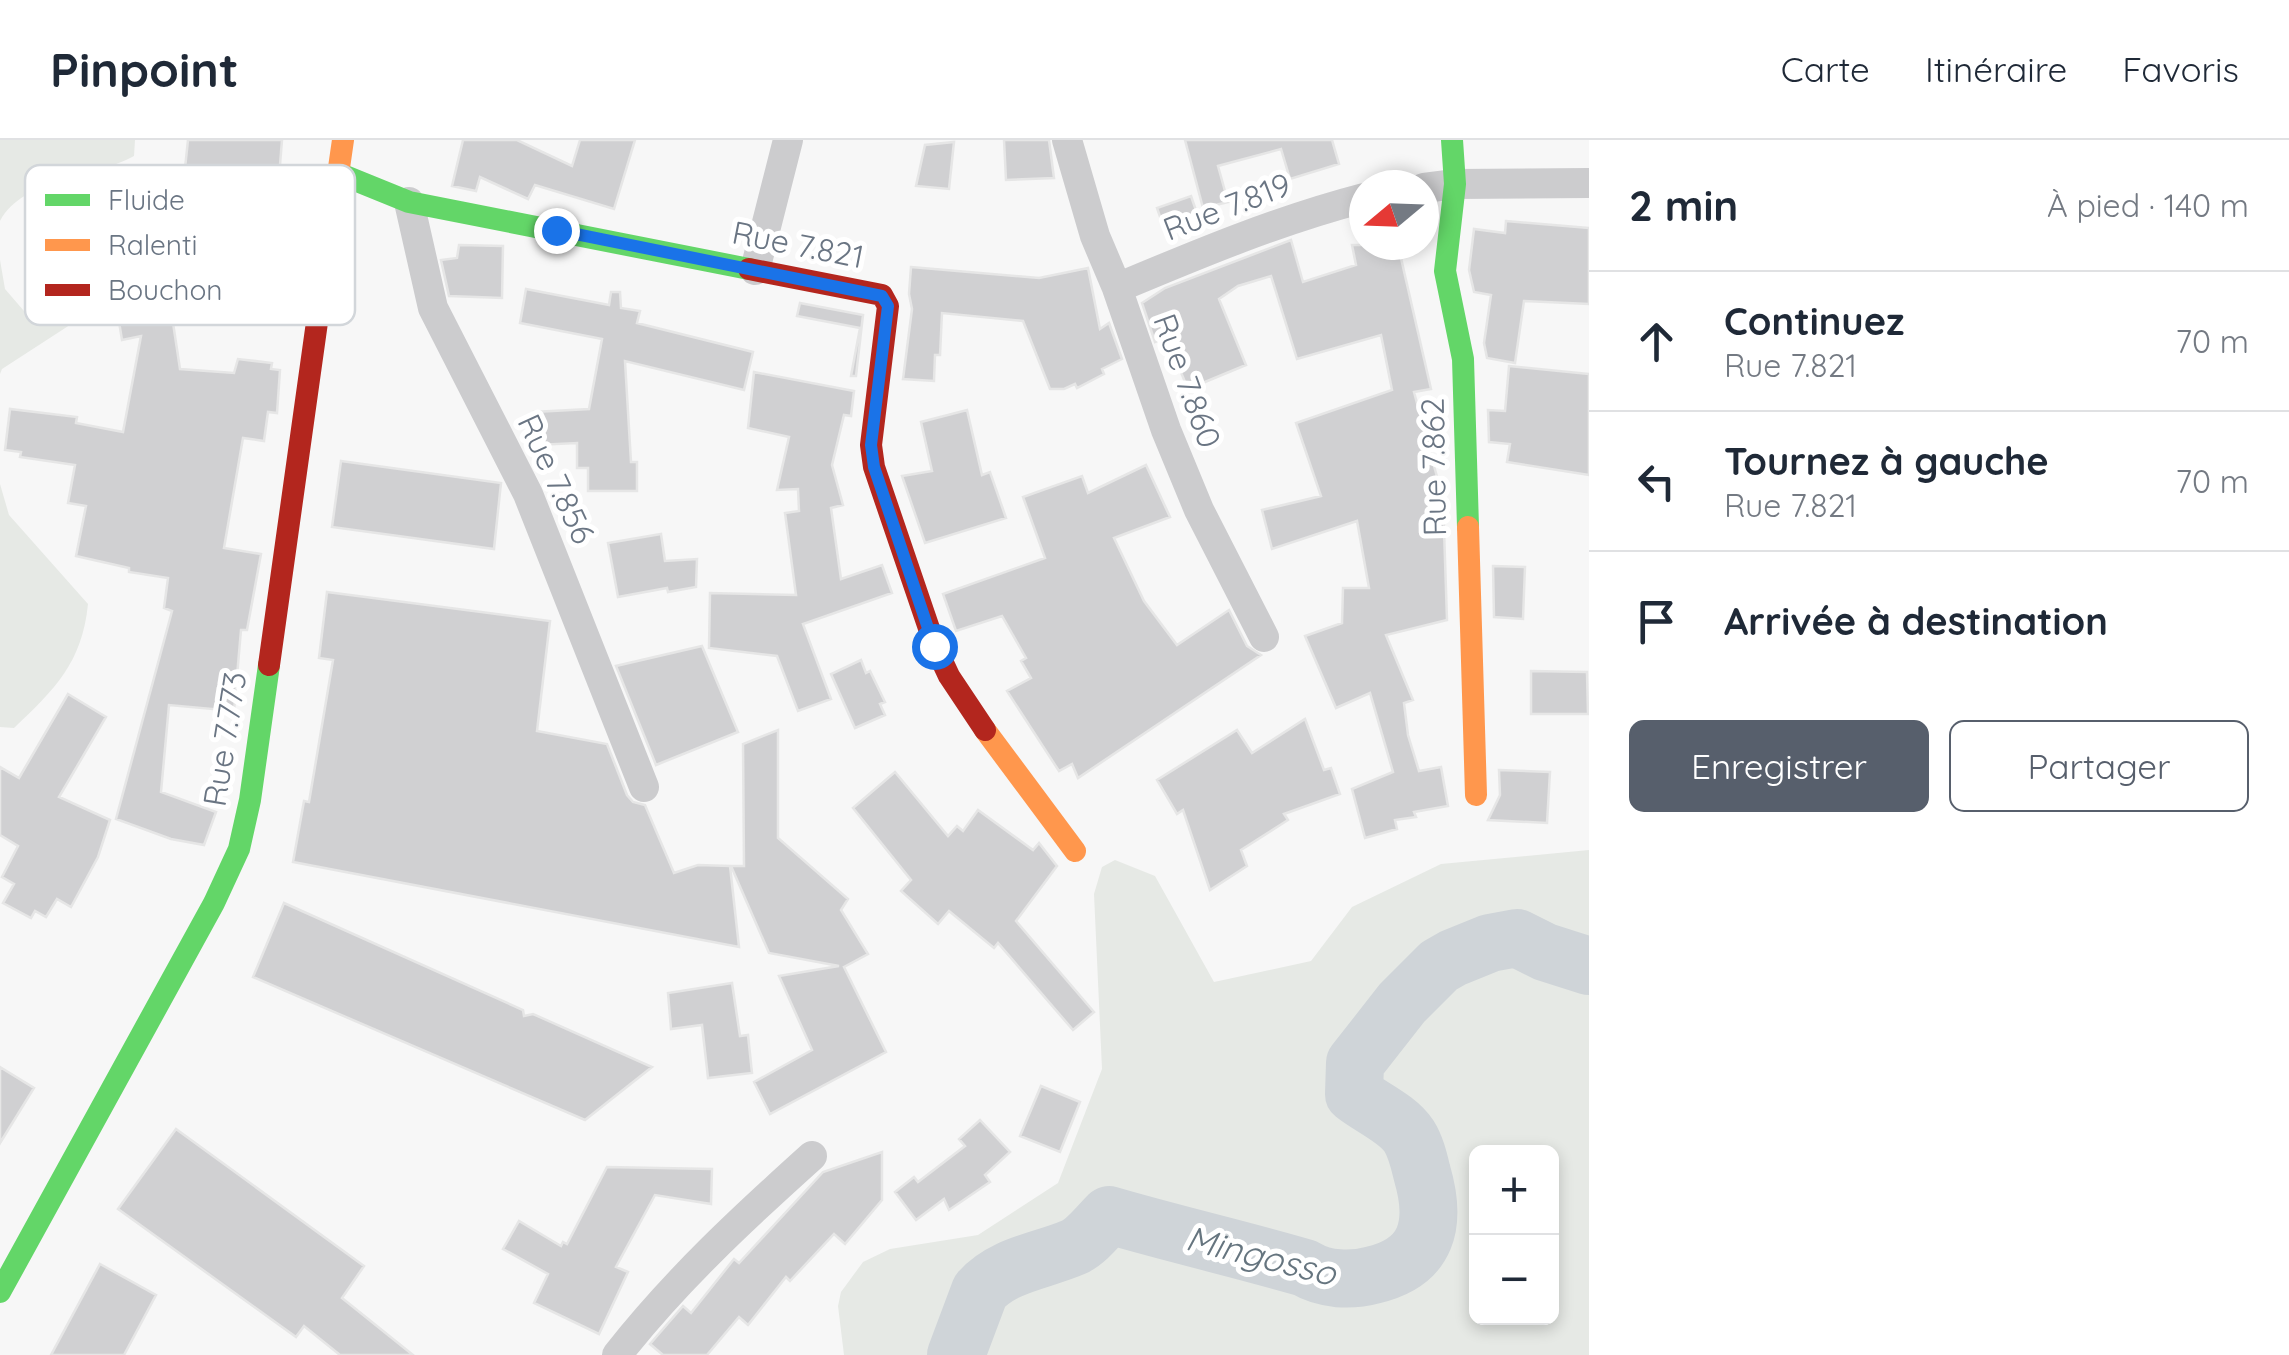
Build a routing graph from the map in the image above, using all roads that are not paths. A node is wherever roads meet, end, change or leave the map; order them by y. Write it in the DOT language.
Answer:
graph roads {
  1 [pos="343,140"];
  2 [pos="788,140"];
  3 [pos="1067,140"];
  4 [pos="1452,140"];
  5 [pos="341,165"];
  6 [pos="355,180"];
  7 [pos="1454,184"];
  8 [pos="1589,184"];
  9 [pos="1439,186"];
  10 [pos="409,202"];
  11 [pos="1349,202"];
  12 [pos="755,270"];
  13 [pos="1117,288"];
  14 [pos="318,325"];
  15 [pos="1264,636"];
  16 [pos="644,788"];
  17 [pos="1476,795"];
  18 [pos="1075,851"];
  19 [pos="812,1156"];
  20 [pos="0,1292"];
  21 [pos="617,1355"];
  1 -- 5 [label="street, Rue 7.773"];
  2 -- 12 [label="street"];
  3 -- 13 [label="street, Rue 7.860"];
  4 -- 7 [label="street, Rue 7.862"];
  6 -- 10 [label="street, Rue 7.821"];
  7 -- 8 [label="street"];
  7 -- 9 [label="street"];
  7 -- 17 [label="street, Rue 7.862"];
  10 -- 12 [label="street, Rue 7.821"];
  10 -- 16 [label="street, Rue 7.856"];
  11 -- 13 [label="street, Rue 7.819"];
  12 -- 18 [label="street, Rue 7.821"];
  13 -- 15 [label="street, Rue 7.860"];
  14 -- 20 [label="street, Rue 7.773"];
  19 -- 21 [label="street"];
}
